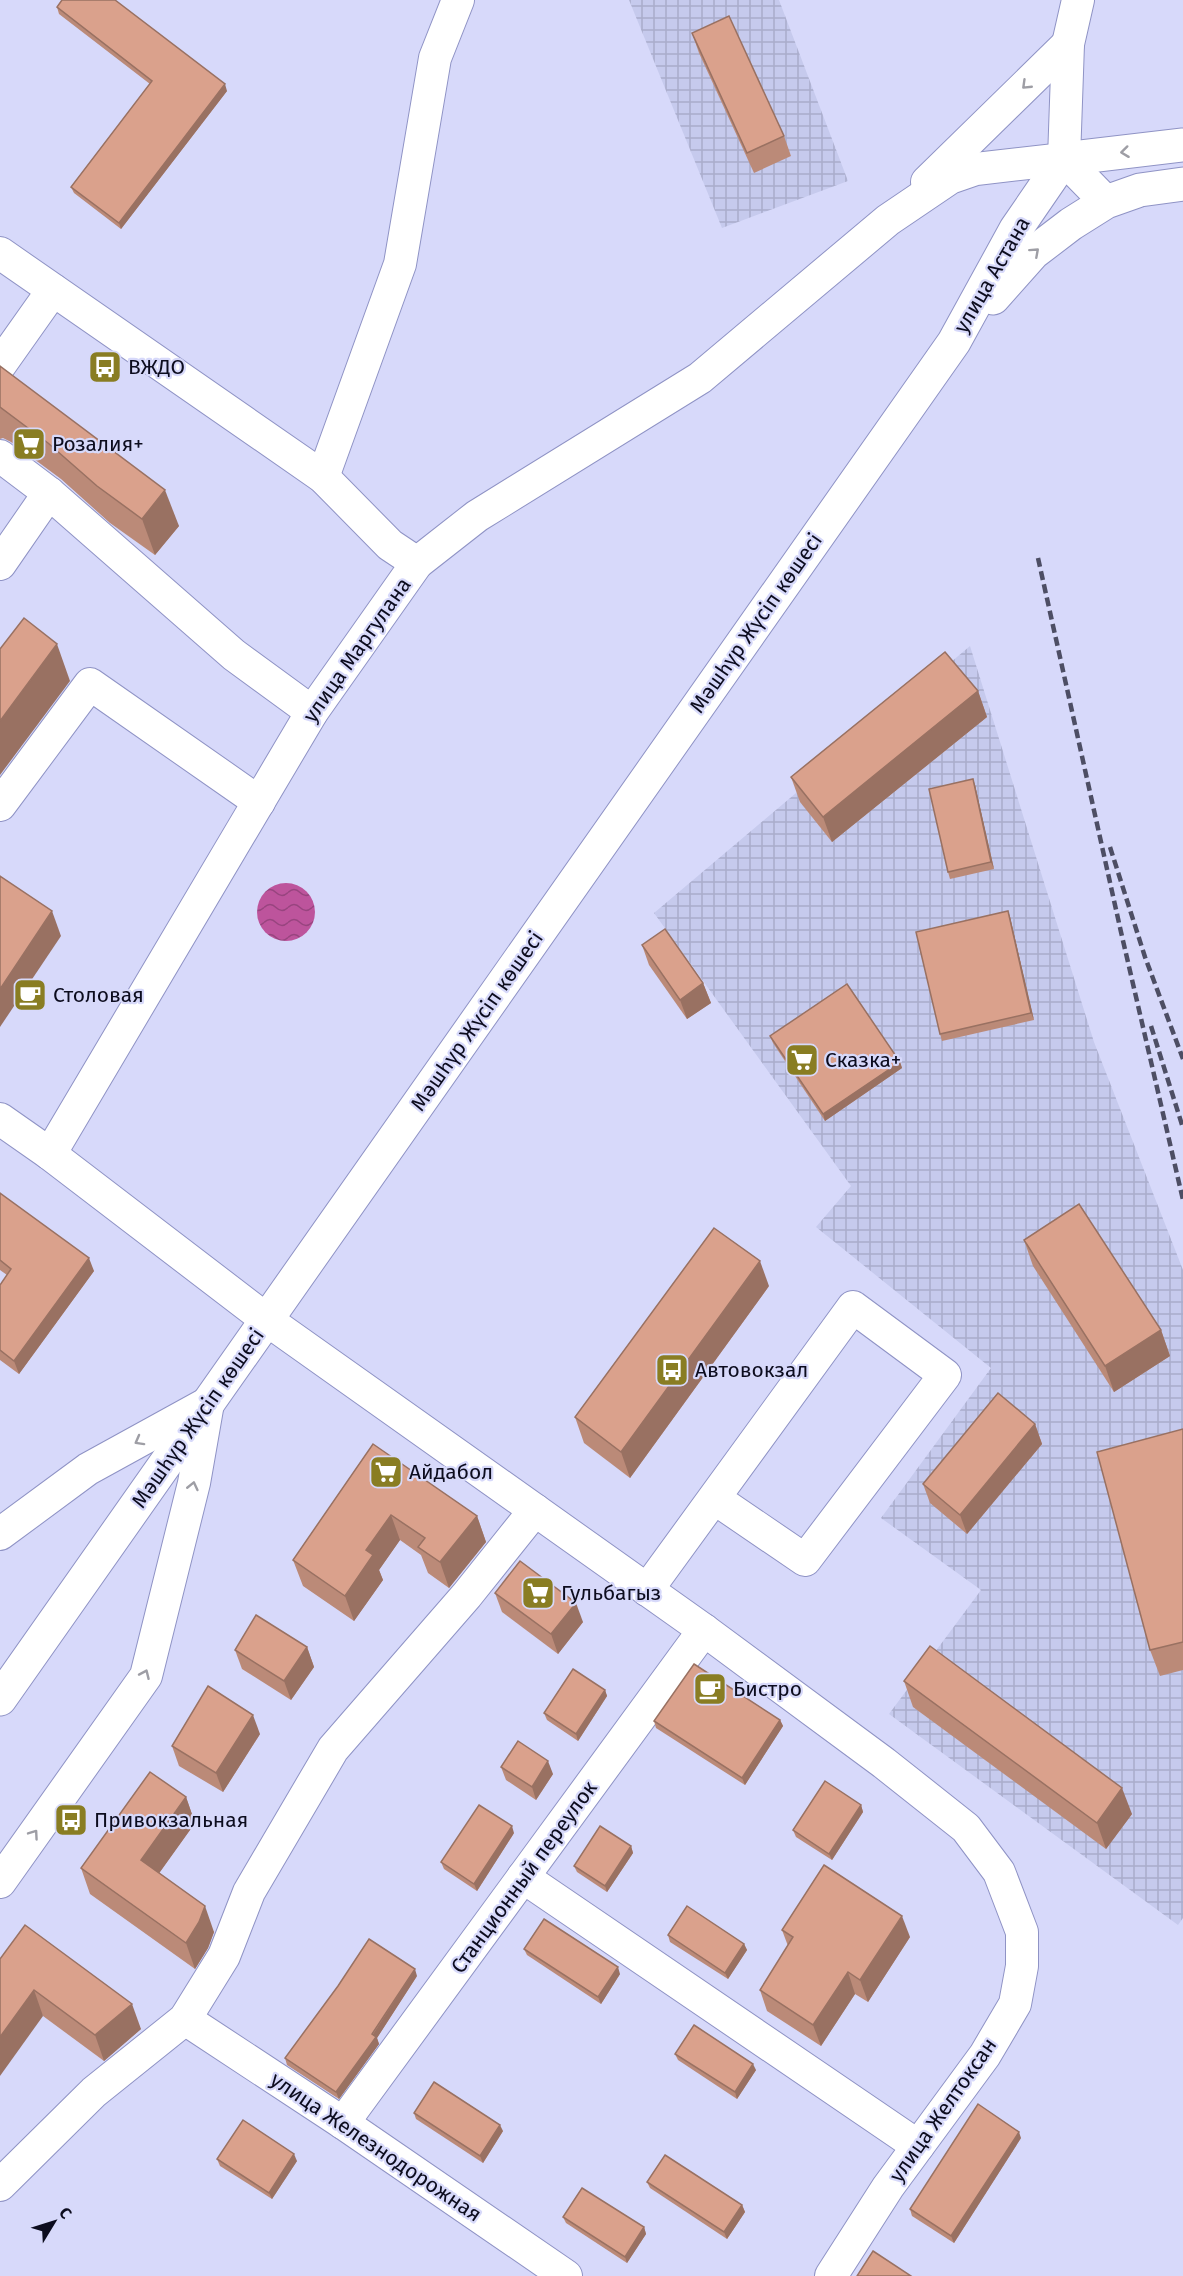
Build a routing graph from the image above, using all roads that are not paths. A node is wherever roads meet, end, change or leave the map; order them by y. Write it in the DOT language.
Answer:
graph roads {
  1 [pos="458,0"];
  2 [pos="1078,0"];
  3 [pos="1068,44"];
  4 [pos="1183,145"];
  5 [pos="1064,159"];
  6 [pos="1183,184"];
  7 [pos="1106,202"];
  8 [pos="888,220"];
  9 [pos="0,253"];
  10 [pos="53,290"];
  11 [pos="954,342"];
  12 [pos="0,365"];
  13 [pos="0,456"];
  14 [pos="323,477"];
  15 [pos="49,493"];
  16 [pos="417,563"];
  17 [pos="0,564"];
  18 [pos="312,712"];
  19 [pos="258,802"];
  20 [pos="0,805"];
  21 [pos="0,1119"];
  22 [pos="50,1154"];
  23 [pos="267,1320"];
  24 [pos="208,1403"];
  25 [pos="714,1498"];
  26 [pos="535,1510"];
  27 [pos="0,1534"];
  28 [pos="647,1590"];
  29 [pos="704,1630"];
  30 [pos="0,1699"];
  31 [pos="523,1877"];
  32 [pos="0,1882"];
  33 [pos="185,2019"];
  34 [pos="344,2123"];
  35 [pos="918,2146"];
  36 [pos="0,2185"];
  37 [pos="566,2276"];
  38 [pos="831,2276"];
  1 -- 14 [label="street"];
  2 -- 3 [label="street"];
  3 -- 5 [label="street"];
  3 -- 8 [label="street, one-way"];
  4 -- 5 [label="main road, one-way"];
  5 -- 7 [label="street"];
  5 -- 8 [label="street"];
  5 -- 11 [label="main road, улица Астана"];
  6 -- 7 [label="main road, улица Астана"];
  11 -- 7 [label="main road, улица Астана, one-way"];
  8 -- 16 [label="street"];
  9 -- 10 [label="street, улица Маргулана"];
  10 -- 12 [label="street"];
  10 -- 14 [label="street, улица Маргулана"];
  11 -- 23 [label="main road, Мәшһүр Жүсіп көшесі"];
  13 -- 15 [label="street"];
  14 -- 16 [label="street, улица Маргулана"];
  15 -- 17 [label="street"];
  15 -- 18 [label="street"];
  16 -- 18 [label="street, улица Маргулана"];
  18 -- 19 [label="street, улица Маргулана"];
  19 -- 20 [label="street"];
  19 -- 22 [label="street, улица Маргулана"];
  21 -- 22 [label="street"];
  22 -- 23 [label="street"];
  23 -- 24 [label="main road, Мәшһүр Жүсіп көшесі"];
  23 -- 26 [label="street"];
  24 -- 27 [label="street, one-way"];
  24 -- 30 [label="main road, Мәшһүр Жүсіп көшесі"];
  32 -- 24 [label="street, one-way"];
  25 -- 25 [label="street"];
  25 -- 28 [label="street"];
  26 -- 28 [label="street"];
  26 -- 33 [label="street"];
  28 -- 29 [label="street"];
  29 -- 31 [label="street, Станционный переулок"];
  29 -- 35 [label="street, улица Желтоксан"];
  31 -- 34 [label="street, Станционный переулок"];
  31 -- 35 [label="street"];
  33 -- 34 [label="street, улица Железнодорожная"];
  33 -- 36 [label="street"];
  34 -- 37 [label="street, улица Железнодорожная"];
  35 -- 38 [label="street, улица Желтоксан"];
}
